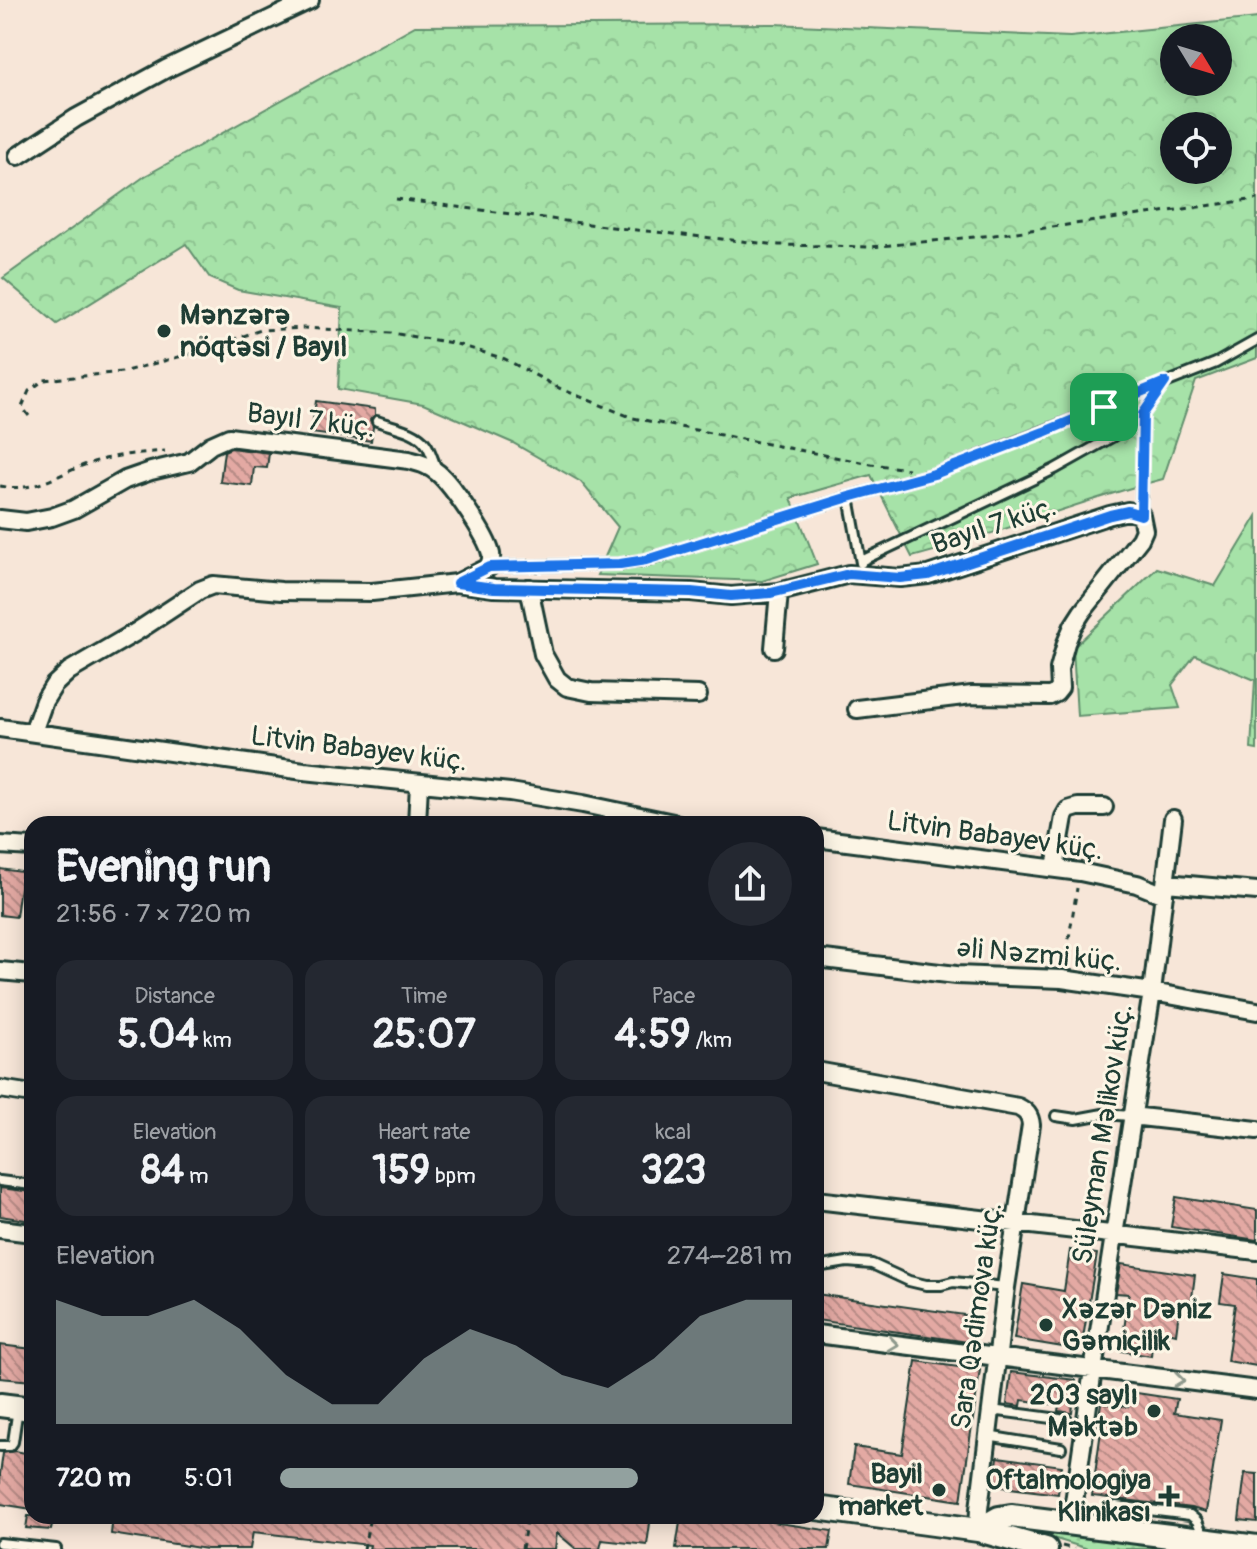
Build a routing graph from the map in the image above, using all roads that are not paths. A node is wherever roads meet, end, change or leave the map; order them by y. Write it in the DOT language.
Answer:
graph roads {
  1 [pos="310,0"];
  2 [pos="18,156"];
  3 [pos="1257,340"];
  4 [pos="1165,382"];
  5 [pos="1143,414"];
  6 [pos="377,421"];
  7 [pos="439,473"];
  8 [pos="849,497"];
  9 [pos="1141,515"];
  10 [pos="0,519"];
  11 [pos="489,567"];
  12 [pos="863,567"];
  13 [pos="457,583"];
  14 [pos="529,588"];
  15 [pos="779,592"];
  16 [pos="774,648"];
  17 [pos="698,695"];
  18 [pos="857,709"];
  19 [pos="0,728"];
  20 [pos="33,732"];
  21 [pos="419,784"];
  22 [pos="1104,807"];
  23 [pos="417,816"];
  24 [pos="640,816"];
  25 [pos="1173,819"];
  26 [pos="824,839"];
  27 [pos="0,845"];
  28 [pos="24,846"];
  29 [pos="1055,868"];
  30 [pos="1165,889"];
  31 [pos="1257,891"];
  32 [pos="824,959"];
  33 [pos="0,971"];
  34 [pos="24,973"];
  35 [pos="1152,992"];
  36 [pos="1257,1011"];
  37 [pos="824,1072"];
  38 [pos="0,1089"];
  39 [pos="24,1093"];
  40 [pos="1056,1116"];
  41 [pos="1131,1116"];
  42 [pos="1257,1130"];
  43 [pos="0,1181"];
  44 [pos="24,1184"];
  45 [pos="824,1201"];
  46 [pos="1015,1223"];
  47 [pos="0,1229"];
  48 [pos="24,1232"];
  49 [pos="1114,1235"];
  50 [pos="1257,1251"];
  51 [pos="824,1266"];
  52 [pos="1006,1287"];
  53 [pos="824,1335"];
  54 [pos="997,1357"];
  55 [pos="1093,1370"];
  56 [pos="1257,1390"];
  57 [pos="17,1407"];
  58 [pos="991,1410"];
  59 [pos="1067,1420"];
  60 [pos="987,1436"];
  61 [pos="0,1446"];
  62 [pos="1061,1448"];
  63 [pos="824,1509"];
  64 [pos="1082,1524"];
  65 [pos="978,1530"];
  66 [pos="7,1546"];
  67 [pos="1257,1547"];
  68 [pos="56,1549"];
  69 [pos="1046,1549"];
  1 -- 2 [label="street"];
  3 -- 4 [label="lane"];
  4 -- 5 [label="lane"];
  4 -- 8 [label="lane"];
  5 -- 9 [label="lane"];
  5 -- 12 [label="lane"];
  6 -- 7 [label="lane"];
  7 -- 10 [label="street, Bayıl 7 küç."];
  7 -- 11 [label="street"];
  8 -- 11 [label="lane"];
  8 -- 12 [label="lane"];
  9 -- 12 [label="street, Bayıl 7 küç."];
  9 -- 18 [label="street"];
  11 -- 13 [label="street, Bayıl 7 küç."];
  12 -- 15 [label="street, Bayıl 7 küç."];
  13 -- 14 [label="street, Bayıl 7 küç."];
  13 -- 20 [label="street, Bayıl 7 küç."];
  14 -- 15 [label="street, Bayıl 7 küç."];
  14 -- 17 [label="street"];
  15 -- 16 [label="street"];
  19 -- 20 [label="street, Litvin Babayev küç."];
  20 -- 21 [label="street, Litvin Babayev küç."];
  21 -- 23 [label="street"];
  21 -- 24 [label="street, Litvin Babayev küç."];
  22 -- 29 [label="street"];
  25 -- 30 [label="street, Süleyman Məlikov küç."];
  26 -- 29 [label="street, Litvin Babayev küç."];
  27 -- 28 [label="street"];
  29 -- 30 [label="street, Litvin Babayev küç."];
  30 -- 31 [label="street, Litvin Babayev küç."];
  30 -- 35 [label="street, Süleyman Məlikov küç."];
  32 -- 35 [label="street, Əli Nəzmi küç."];
  33 -- 34 [label="street"];
  35 -- 36 [label="street, Əli Nəzmi küç."];
  35 -- 41 [label="street, Süleyman Məlikov küç."];
  37 -- 46 [label="street, Sara Qədimova küç."];
  38 -- 39 [label="street"];
  40 -- 41 [label="lane"];
  41 -- 42 [label="street"];
  41 -- 49 [label="street, Süleyman Məlikov küç."];
  43 -- 44 [label="lane"];
  45 -- 46 [label="street"];
  46 -- 49 [label="street"];
  46 -- 52 [label="street, Sara Qədimova küç."];
  47 -- 48 [label="street"];
  49 -- 50 [label="street"];
  49 -- 55 [label="street, Süleyman Məlikov küç."];
  51 -- 52 [label="lane"];
  52 -- 54 [label="street, Sara Qədimova küç."];
  53 -- 54 [label="street, one-way"];
  54 -- 55 [label="street"];
  54 -- 58 [label="street, Sara Qədimova küç."];
  55 -- 56 [label="street, one-way"];
  55 -- 64 [label="street, Süleyman Məlikov küç."];
  57 -- 61 [label="lane"];
  58 -- 59 [label="lane"];
  58 -- 60 [label="street, Sara Qədimova küç."];
  60 -- 62 [label="lane"];
  60 -- 65 [label="street, Sara Qədimova küç."];
  63 -- 65 [label="street"];
  64 -- 65 [label="street"];
  64 -- 67 [label="street"];
  65 -- 69 [label="street"];
  66 -- 68 [label="lane"];
}
